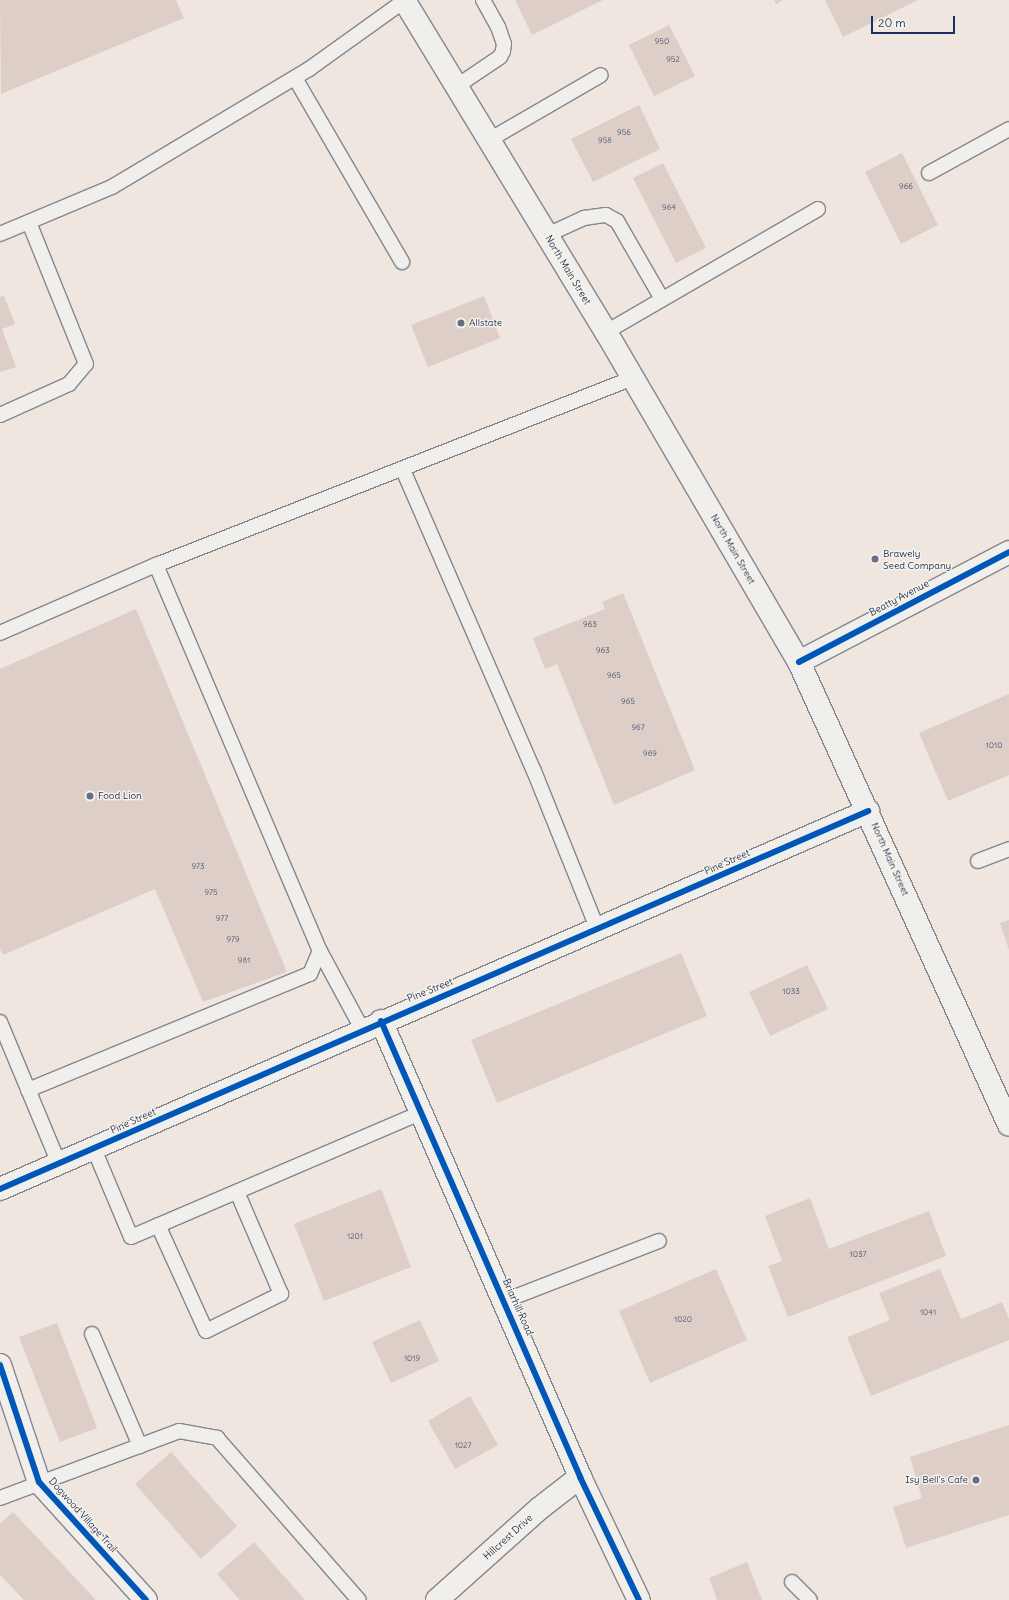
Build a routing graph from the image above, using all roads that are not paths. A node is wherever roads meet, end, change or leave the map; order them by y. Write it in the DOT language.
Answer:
graph roads {
  1 [pos="483,0"];
  2 [pos="404,1"];
  3 [pos="601,75"];
  4 [pos="294,78"];
  5 [pos="457,86"];
  6 [pos="1009,128"];
  7 [pos="489,140"];
  8 [pos="929,173"];
  9 [pos="818,209"];
  10 [pos="29,222"];
  11 [pos="0,234"];
  12 [pos="547,235"];
  13 [pos="402,262"];
  14 [pos="662,300"];
  15 [pos="606,332"];
  16 [pos="633,378"];
  17 [pos="0,415"];
  18 [pos="403,470"];
  19 [pos="1009,552"];
  20 [pos="156,565"];
  21 [pos="0,633"];
  22 [pos="799,662"];
  23 [pos="868,811"];
  24 [pos="1009,849"];
  25 [pos="978,861"];
  26 [pos="598,930"];
  27 [pos="320,951"];
  28 [pos="0,1022"];
  29 [pos="371,1025"];
  30 [pos="28,1090"];
  31 [pos="421,1113"];
  32 [pos="1009,1123"];
  33 [pos="94,1149"];
  34 [pos="59,1164"];
  35 [pos="0,1189"];
  36 [pos="237,1192"];
  37 [pos="158,1225"];
  38 [pos="659,1241"];
  39 [pos="504,1301"];
  40 [pos="92,1334"];
  41 [pos="0,1365"];
  42 [pos="140,1446"];
  43 [pos="580,1477"];
  44 [pos="39,1482"];
  45 [pos="0,1498"];
  46 [pos="792,1582"];
  47 [pos="146,1600"];
  48 [pos="359,1600"];
  49 [pos="437,1600"];
  50 [pos="639,1600"];
  51 [pos="810,1600"];
  1 -- 5 [label="lane"];
  2 -- 4 [label="lane"];
  2 -- 5 [label="street, North Main Street"];
  3 -- 7 [label="lane"];
  4 -- 10 [label="lane"];
  4 -- 13 [label="lane"];
  5 -- 7 [label="street, North Main Street"];
  6 -- 8 [label="lane"];
  7 -- 12 [label="street, North Main Street"];
  9 -- 14 [label="lane"];
  10 -- 11 [label="lane"];
  10 -- 17 [label="lane"];
  12 -- 14 [label="lane"];
  12 -- 15 [label="street, North Main Street"];
  14 -- 15 [label="lane"];
  15 -- 16 [label="street, North Main Street"];
  16 -- 18 [label="lane"];
  16 -- 22 [label="street, North Main Street"];
  18 -- 20 [label="lane"];
  18 -- 26 [label="lane"];
  19 -- 22 [label="street, Beatty Avenue"];
  20 -- 21 [label="lane"];
  20 -- 27 [label="lane"];
  22 -- 23 [label="street, North Main Street"];
  23 -- 26 [label="street, Pine Street"];
  23 -- 32 [label="street, North Main Street"];
  24 -- 25 [label="lane"];
  26 -- 29 [label="street, Pine Street"];
  27 -- 29 [label="lane"];
  27 -- 30 [label="lane"];
  28 -- 30 [label="lane"];
  29 -- 31 [label="street, Briarhill Road"];
  29 -- 33 [label="street, Pine Street"];
  30 -- 34 [label="lane"];
  31 -- 36 [label="lane"];
  31 -- 39 [label="street, Briarhill Road"];
  33 -- 34 [label="street, Pine Street"];
  33 -- 37 [label="lane"];
  34 -- 35 [label="street, Pine Street"];
  36 -- 37 [label="lane"];
  36 -- 37 [label="lane"];
  38 -- 39 [label="lane"];
  39 -- 43 [label="street, Briarhill Road"];
  40 -- 42 [label="lane"];
  41 -- 44 [label="street, Dogwood Village Trail"];
  42 -- 44 [label="lane"];
  42 -- 48 [label="lane"];
  43 -- 49 [label="street, Hillcrest Drive"];
  43 -- 50 [label="street, Briarhill Road"];
  44 -- 45 [label="lane"];
  44 -- 47 [label="street, Dogwood Village Trail"];
  46 -- 51 [label="lane"];
}
